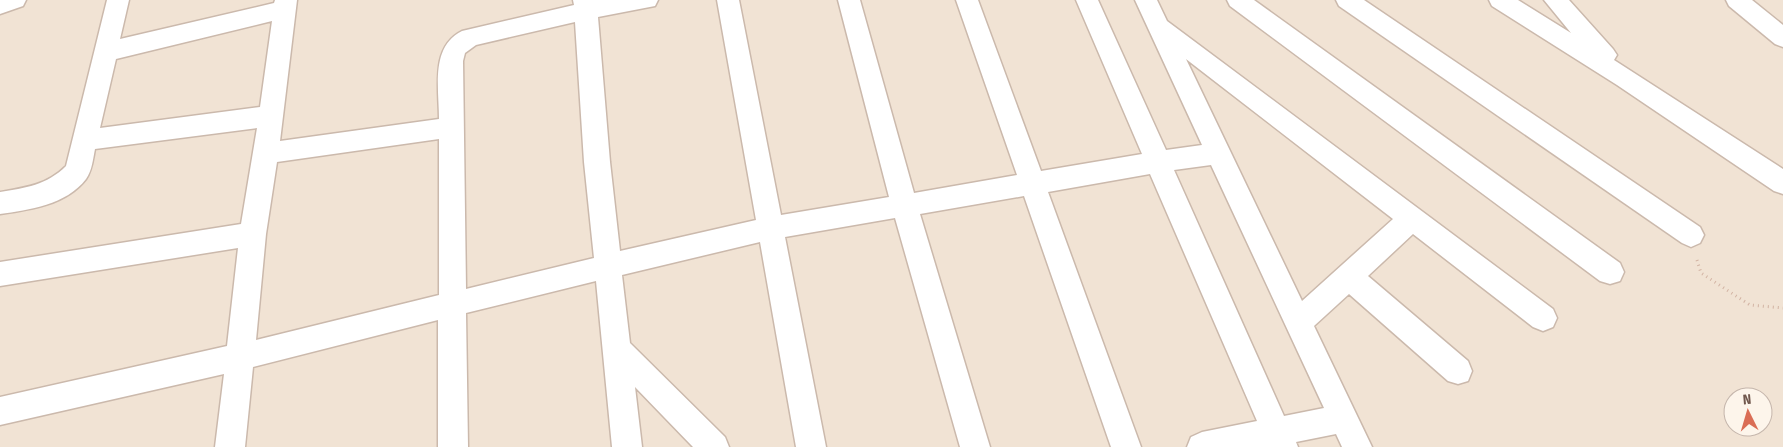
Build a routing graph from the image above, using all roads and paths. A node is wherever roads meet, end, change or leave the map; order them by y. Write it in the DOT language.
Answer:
graph roads {
  1 [pos="15,0"];
  2 [pos="118,0"];
  3 [pos="647,0"];
  4 [pos="728,0"];
  5 [pos="849,0"];
  6 [pos="967,0"];
  7 [pos="1087,0"];
  8 [pos="1146,0"];
  9 [pos="1238,0"];
  10 [pos="1347,0"];
  11 [pos="1500,0"];
  12 [pos="1555,0"];
  13 [pos="1737,0"];
  14 [pos="285,4"];
  15 [pos="0,5"];
  16 [pos="585,6"];
  17 [pos="1158,25"];
  18 [pos="1783,38"];
  19 [pos="106,52"];
  20 [pos="1625,78"];
  21 [pos="271,116"];
  22 [pos="451,127"];
  23 [pos="86,140"];
  24 [pos="266,153"];
  25 [pos="1219,153"];
  26 [pos="1158,162"];
  27 [pos="1783,183"];
  28 [pos="1032,184"];
  29 [pos="0,203"];
  30 [pos="904,204"];
  31 [pos="1412,218"];
  32 [pos="772,228"];
  33 [pos="253,234"];
  34 [pos="1691,235"];
  35 [pos="608,266"];
  36 [pos="1610,272"];
  37 [pos="0,274"];
  38 [pos="1349,277"];
  39 [pos="452,304"];
  40 [pos="1783,308"];
  41 [pos="1544,318"];
  42 [pos="1299,322"];
  43 [pos="616,349"];
  44 [pos="239,357"];
  45 [pos="1458,371"];
  46 [pos="0,411"];
  47 [pos="1344,418"];
  48 [pos="1280,440"];
  49 [pos="230,447"];
  50 [pos="453,447"];
  51 [pos="627,447"];
  52 [pos="714,447"];
  53 [pos="811,447"];
  54 [pos="975,447"];
  55 [pos="1126,447"];
  56 [pos="1202,447"];
  57 [pos="1357,447"];
  1 -- 15 [label="street"];
  2 -- 19 [label="street"];
  3 -- 16 [label="street"];
  4 -- 32 [label="street"];
  5 -- 30 [label="street"];
  6 -- 28 [label="street"];
  7 -- 26 [label="street"];
  8 -- 17 [label="street"];
  9 -- 36 [label="street"];
  10 -- 34 [label="street"];
  11 -- 20 [label="street"];
  12 -- 20 [label="street"];
  13 -- 18 [label="street"];
  14 -- 19 [label="street"];
  14 -- 21 [label="street"];
  16 -- 22 [label="street"];
  16 -- 35 [label="street"];
  17 -- 25 [label="street"];
  17 -- 31 [label="street"];
  19 -- 23 [label="street"];
  20 -- 27 [label="street"];
  21 -- 23 [label="street"];
  21 -- 24 [label="street"];
  22 -- 24 [label="street"];
  22 -- 39 [label="street"];
  23 -- 29 [label="street"];
  24 -- 33 [label="street"];
  25 -- 26 [label="street"];
  25 -- 42 [label="street"];
  26 -- 28 [label="street"];
  26 -- 48 [label="street"];
  28 -- 30 [label="street"];
  28 -- 55 [label="street"];
  30 -- 32 [label="street"];
  30 -- 54 [label="street"];
  31 -- 38 [label="street"];
  31 -- 41 [label="street"];
  32 -- 35 [label="street"];
  32 -- 53 [label="street"];
  33 -- 37 [label="street"];
  33 -- 44 [label="street"];
  34 -- 40 [label="path"];
  35 -- 39 [label="street"];
  35 -- 43 [label="street"];
  38 -- 42 [label="street"];
  38 -- 45 [label="street"];
  39 -- 44 [label="street"];
  39 -- 50 [label="street"];
  42 -- 47 [label="street"];
  43 -- 51 [label="street"];
  43 -- 52 [label="street"];
  44 -- 46 [label="street"];
  44 -- 49 [label="street"];
  47 -- 48 [label="street"];
  47 -- 57 [label="street"];
  48 -- 56 [label="street"];
}
